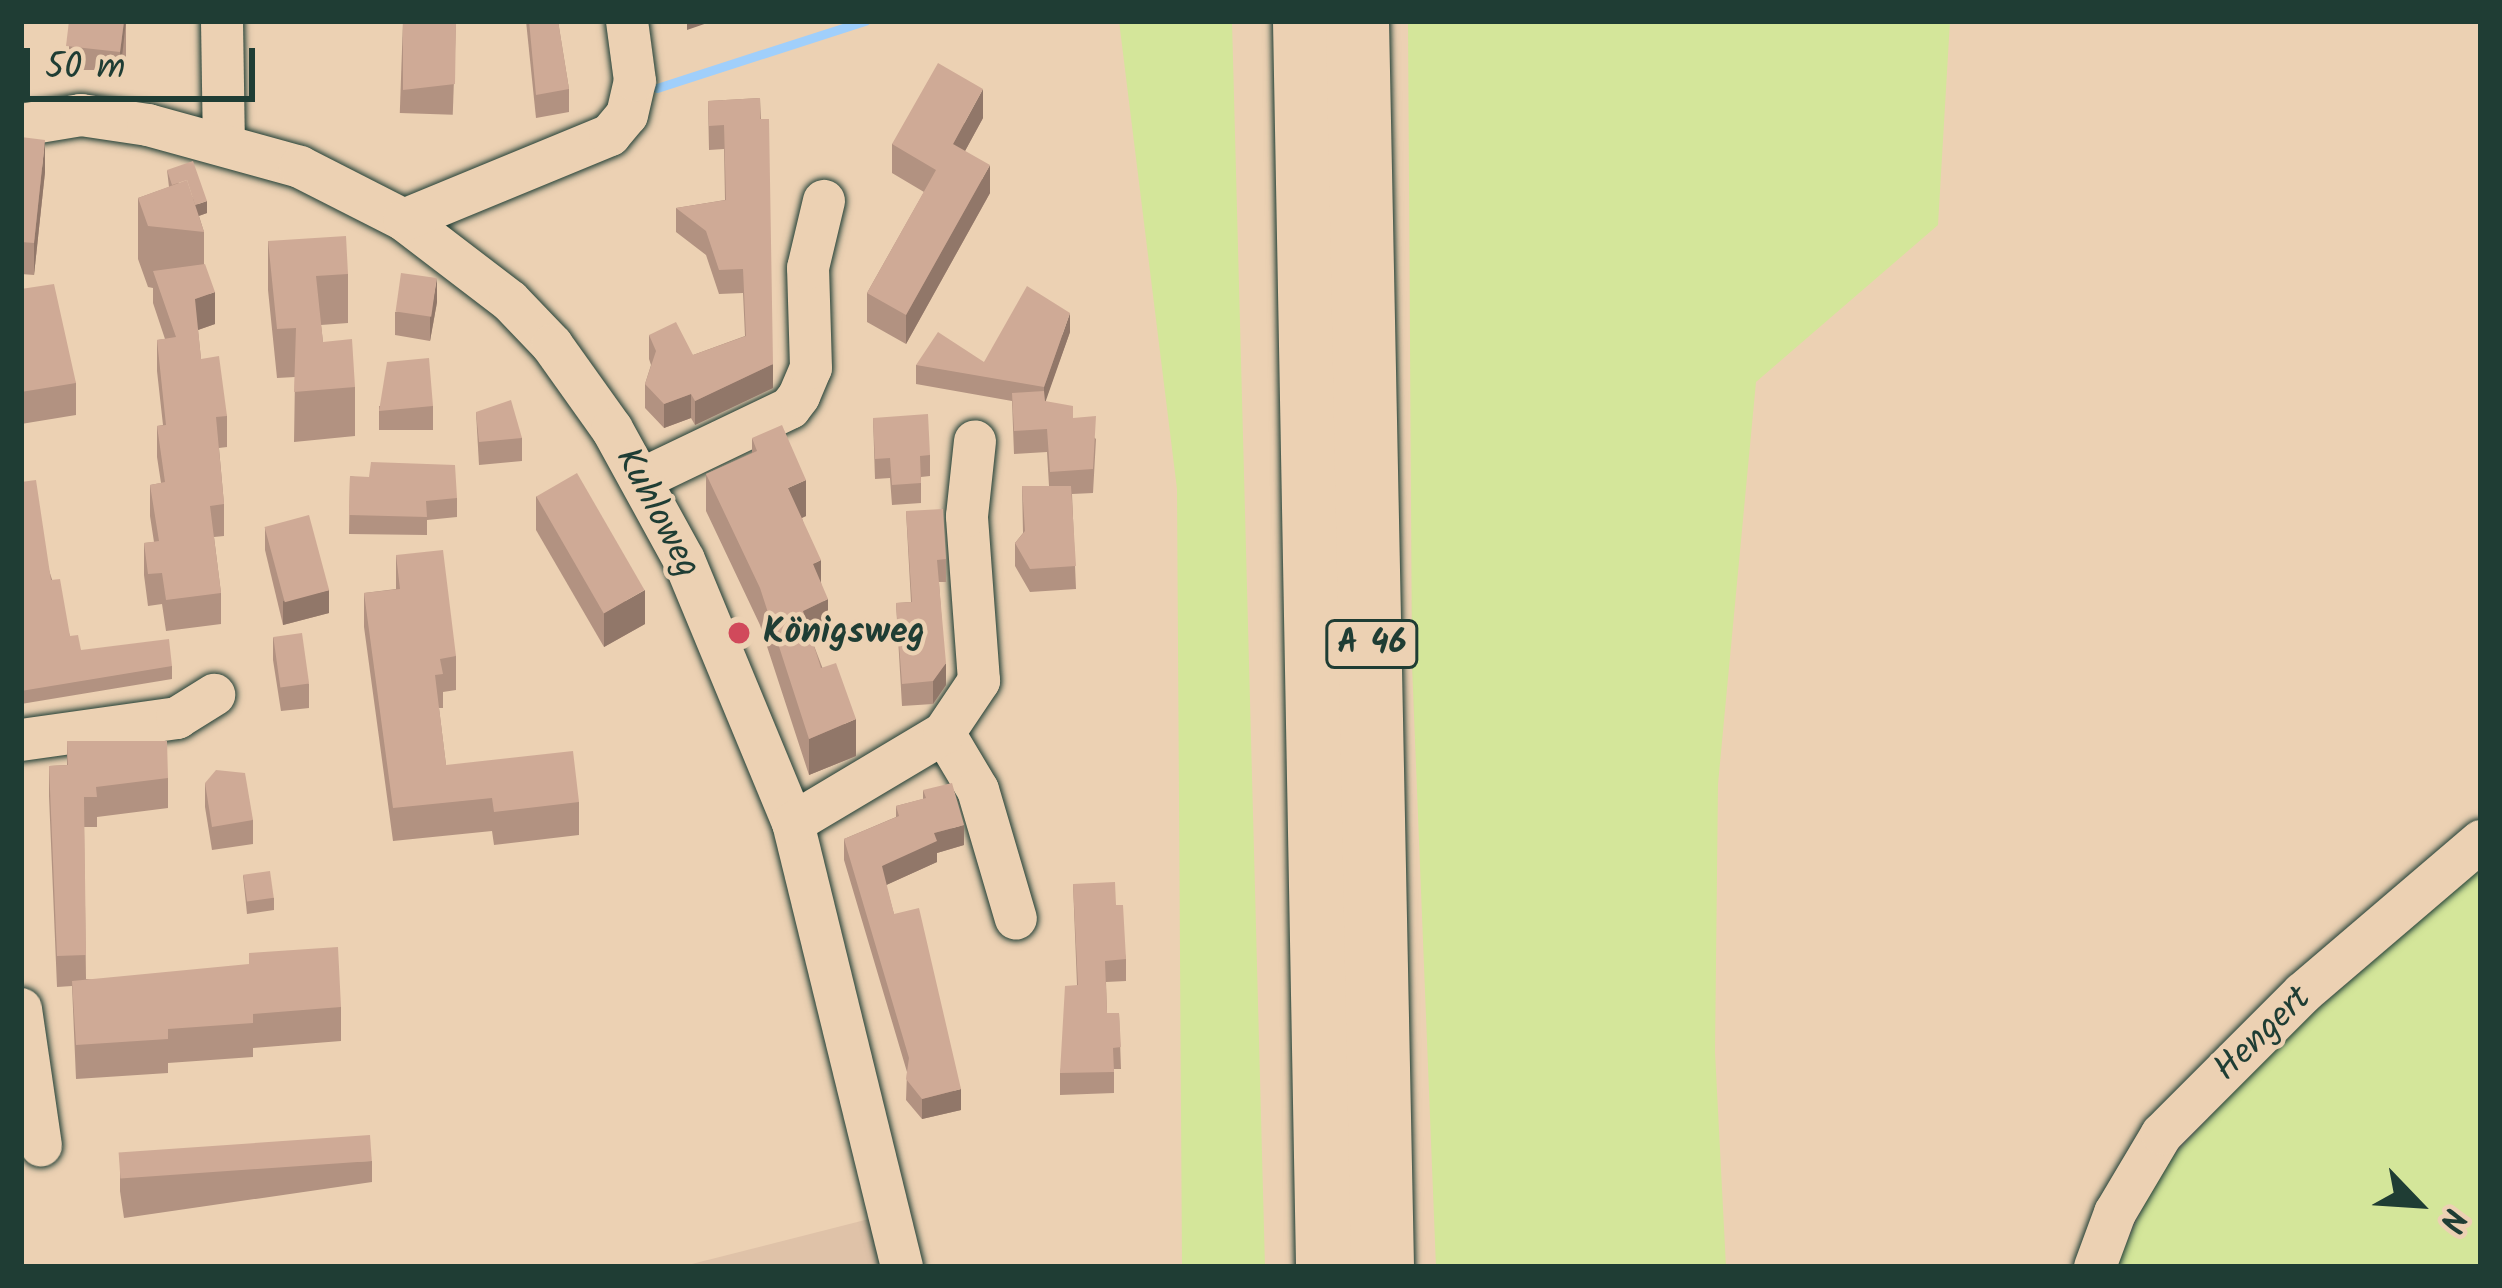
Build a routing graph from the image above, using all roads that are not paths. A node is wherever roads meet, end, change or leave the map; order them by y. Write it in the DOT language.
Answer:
graph roads {
  1 [pos="222,21"];
  2 [pos="627,21"];
  3 [pos="1304,21"];
  4 [pos="1358,21"];
  5 [pos="21,124"];
  6 [pos="224,143"];
  7 [pos="824,201"];
  8 [pos="404,220"];
  9 [pos="975,441"];
  10 [pos="641,479"];
  11 [pos="214,695"];
  12 [pos="944,733"];
  13 [pos="21,740"];
  14 [pos="794,823"];
  15 [pos="2481,841"];
  16 [pos="1016,919"];
  17 [pos="21,1009"];
  18 [pos="41,1146"];
  19 [pos="902,1267"];
  20 [pos="1327,1267"];
  21 [pos="1382,1267"];
  22 [pos="2095,1267"];
  1 -- 6 [label="street"];
  2 -- 8 [label="street"];
  3 -- 20 [label="highway, A 46"];
  4 -- 21 [label="highway, A 46"];
  5 -- 6 [label="street, Kuhloweg"];
  6 -- 8 [label="street, Kuhloweg"];
  7 -- 10 [label="street"];
  8 -- 10 [label="street, Kuhloweg"];
  9 -- 12 [label="street"];
  10 -- 14 [label="street, Kuhloweg"];
  11 -- 13 [label="street"];
  12 -- 14 [label="street"];
  12 -- 16 [label="street"];
  14 -- 19 [label="street, Kuhloweg"];
  15 -- 22 [label="street, Hengert"];
  17 -- 18 [label="street"];
}
